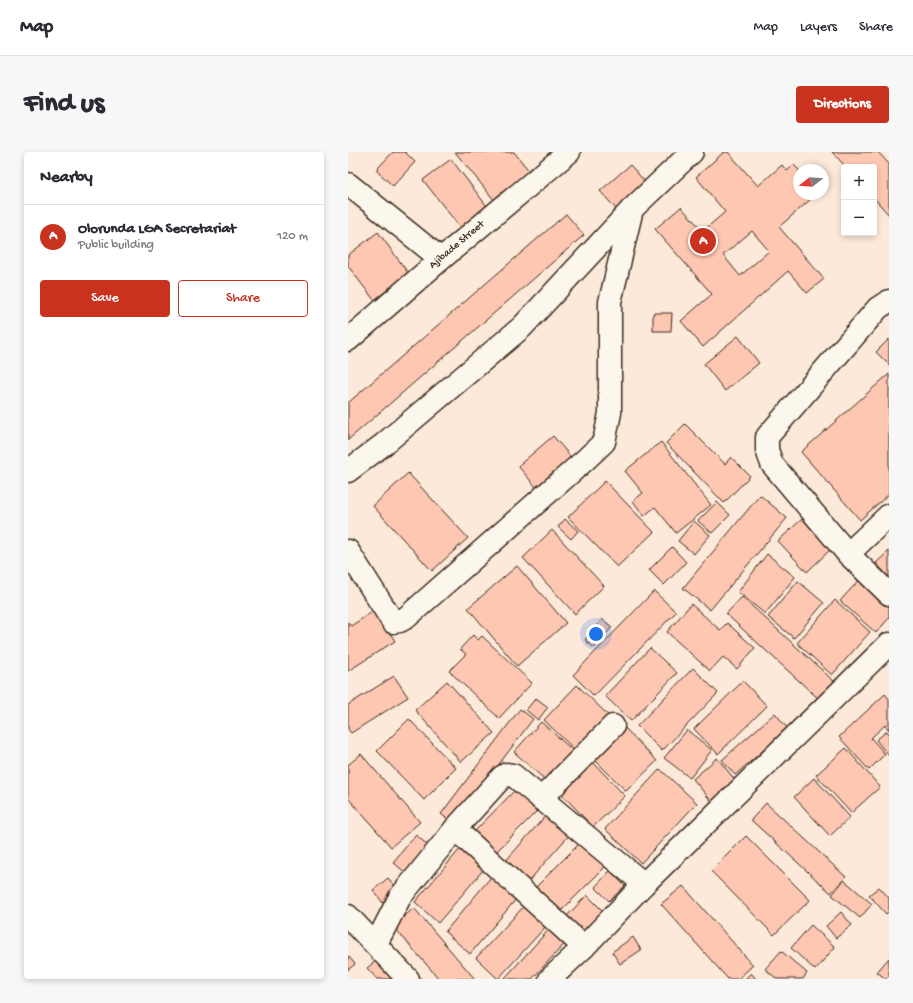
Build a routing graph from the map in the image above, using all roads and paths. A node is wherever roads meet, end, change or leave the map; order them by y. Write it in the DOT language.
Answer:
graph roads {
  1 [pos="569,152"];
  2 [pos="692,152"];
  3 [pos="348,184"];
  4 [pos="632,209"];
  5 [pos="441,259"];
  6 [pos="889,301"];
  7 [pos="348,340"];
  8 [pos="348,471"];
  9 [pos="889,515"];
  10 [pos="348,551"];
  11 [pos="848,554"];
  12 [pos="889,594"];
  13 [pos="889,644"];
  14 [pos="613,726"];
  15 [pos="541,799"];
  16 [pos="455,829"];
  17 [pos="644,884"];
  18 [pos="348,916"];
  19 [pos="376,944"];
  20 [pos="584,947"];
  21 [pos="408,979"];
  22 [pos="550,979"];
  1 -- 5 [label="street, Ajibade Street"];
  2 -- 4 [label="street"];
  3 -- 5 [label="street"];
  4 -- 8 [label="street"];
  4 -- 10 [label="street"];
  5 -- 7 [label="street, Ajibade Street"];
  6 -- 11 [label="street"];
  9 -- 11 [label="street"];
  11 -- 12 [label="street"];
  13 -- 17 [label="street"];
  14 -- 15 [label="street"];
  15 -- 16 [label="street"];
  15 -- 17 [label="street"];
  16 -- 19 [label="street"];
  16 -- 20 [label="street"];
  17 -- 20 [label="street"];
  18 -- 19 [label="street"];
  19 -- 21 [label="street"];
  20 -- 22 [label="street"];
}
